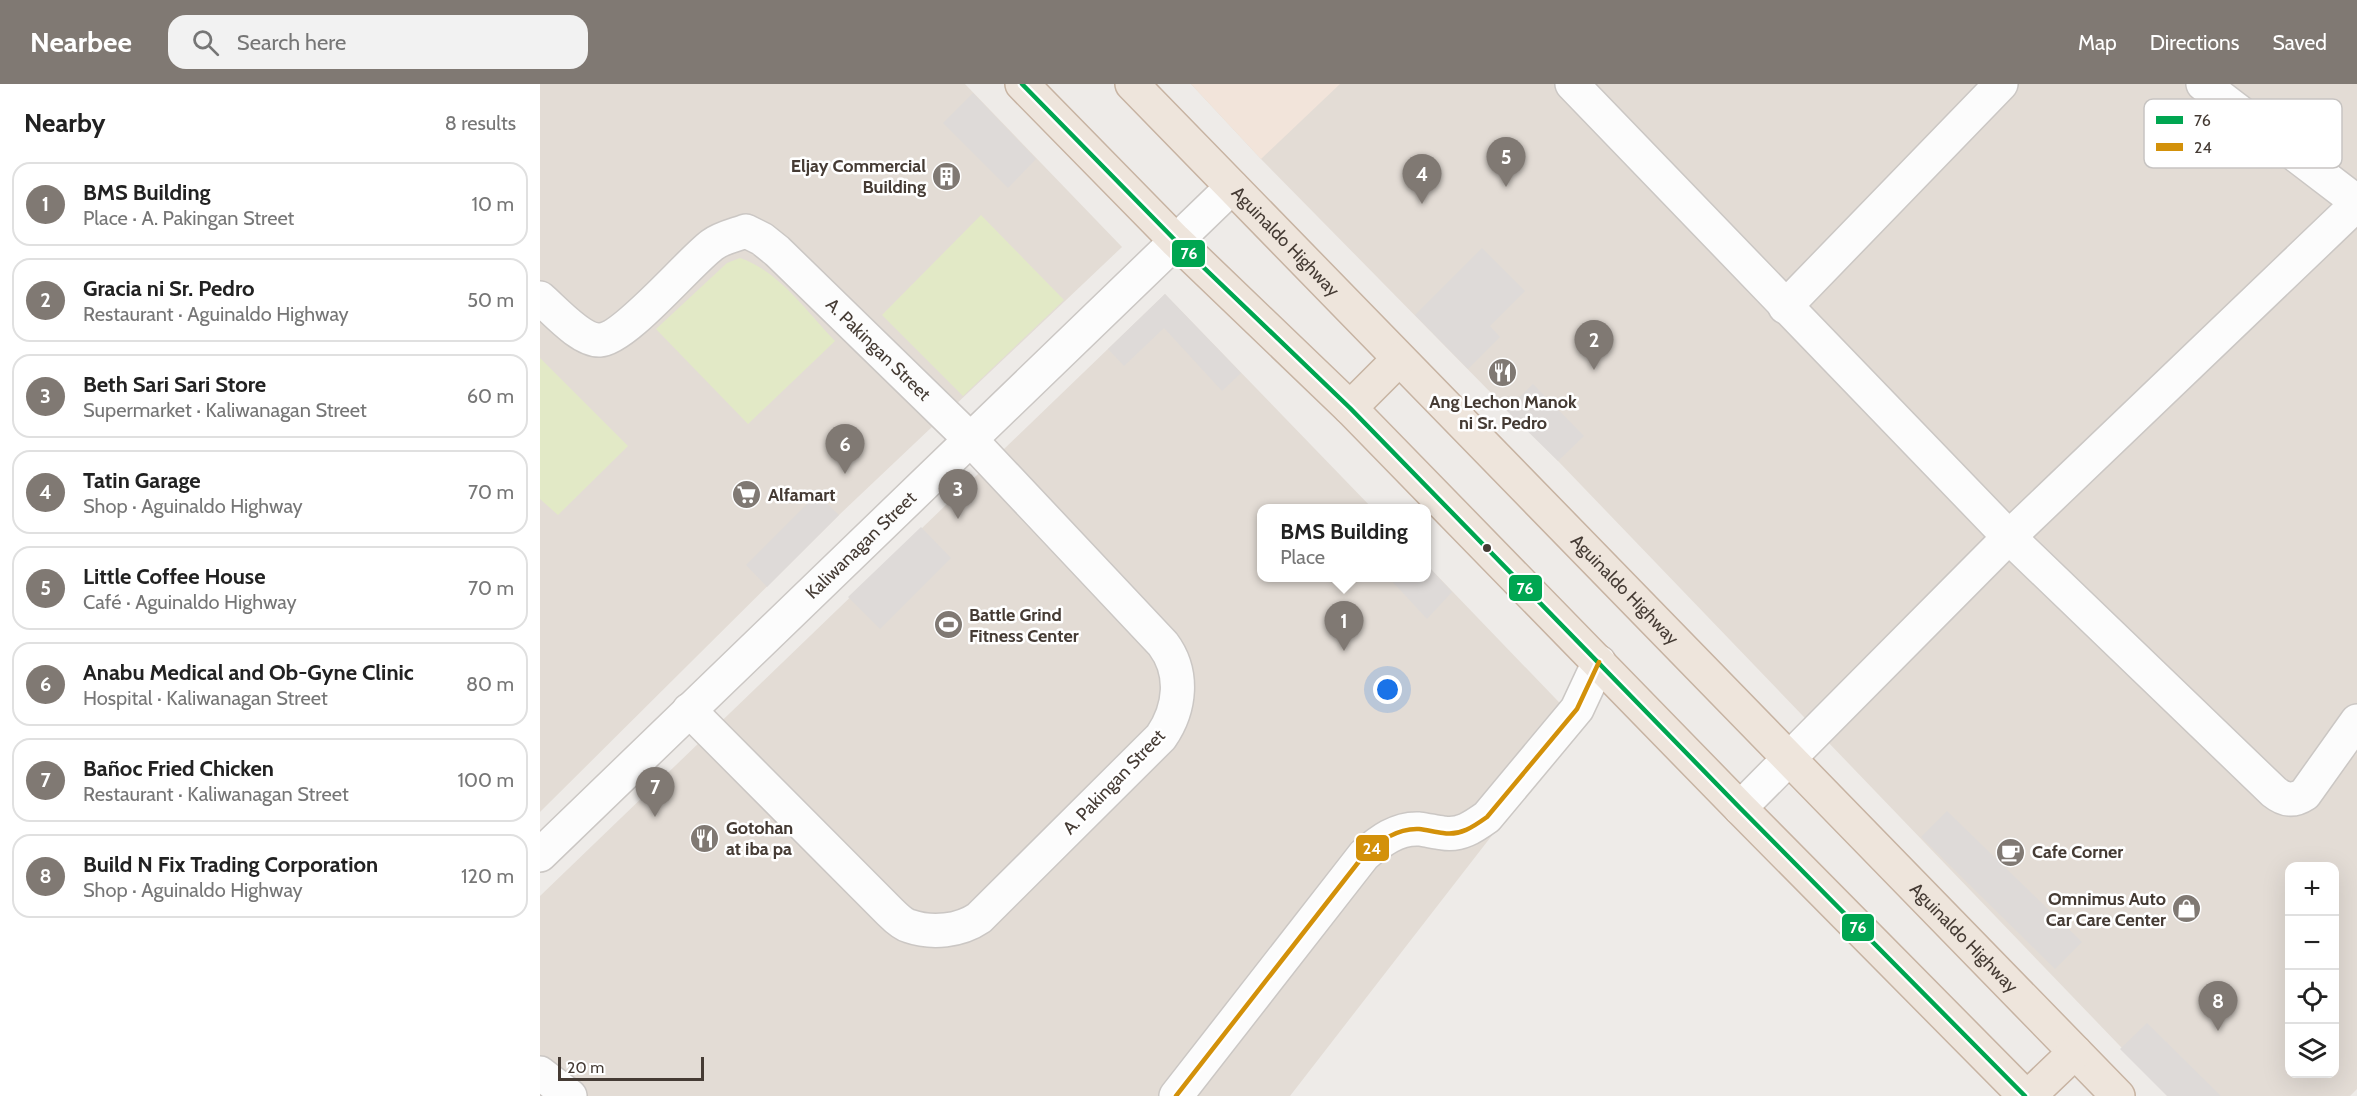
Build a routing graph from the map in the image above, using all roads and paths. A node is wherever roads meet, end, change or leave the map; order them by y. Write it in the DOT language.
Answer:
graph roads {
  1 [pos="1022,84"];
  2 [pos="1132,84"];
  3 [pos="1572,84"];
  4 [pos="2001,84"];
  5 [pos="2203,84"];
  6 [pos="2222,99"];
  7 [pos="2312,168"];
  8 [pos="1232,187"];
  9 [pos="2357,203"];
  10 [pos="1175,240"];
  11 [pos="540,298"];
  12 [pos="1785,306"];
  13 [pos="1399,358"];
  14 [pos="1350,408"];
  15 [pos="970,439"];
  16 [pos="2009,537"];
  17 [pos="1599,662"];
  18 [pos="689,710"];
  19 [pos="2357,722"];
  20 [pos="1788,759"];
  21 [pos="1740,808"];
  22 [pos="540,855"];
  23 [pos="2074,1052"];
  24 [pos="540,1073"];
  25 [pos="570,1096"];
  26 [pos="1176,1096"];
  27 [pos="2027,1096"];
  28 [pos="2118,1096"];
  1 -- 10 [label="highway"];
  2 -- 8 [label="highway, Aguinaldo Highway"];
  3 -- 12 [label="street"];
  4 -- 12 [label="street"];
  5 -- 6 [label="street"];
  7 -- 9 [label="street"];
  8 -- 10 [label="street, Kaliwanagan Street"];
  8 -- 13 [label="highway, Aguinaldo Highway"];
  9 -- 16 [label="street"];
  10 -- 14 [label="highway"];
  10 -- 15 [label="street, Kaliwanagan Street"];
  11 -- 15 [label="street, A. Pakingan Street"];
  12 -- 16 [label="street"];
  13 -- 14 [label="highway"];
  13 -- 20 [label="highway, Aguinaldo Highway"];
  14 -- 17 [label="highway"];
  15 -- 18 [label="street, Kaliwanagan Street"];
  15 -- 18 [label="street, A. Pakingan Street"];
  16 -- 19 [label="street"];
  16 -- 20 [label="street"];
  17 -- 21 [label="highway"];
  17 -- 26 [label="street"];
  18 -- 22 [label="street, Kaliwanagan Street"];
  20 -- 21 [label="street"];
  20 -- 23 [label="highway, Aguinaldo Highway"];
  21 -- 27 [label="highway"];
  23 -- 27 [label="highway"];
  23 -- 28 [label="highway, Aguinaldo Highway"];
  24 -- 25 [label="street"];
}
